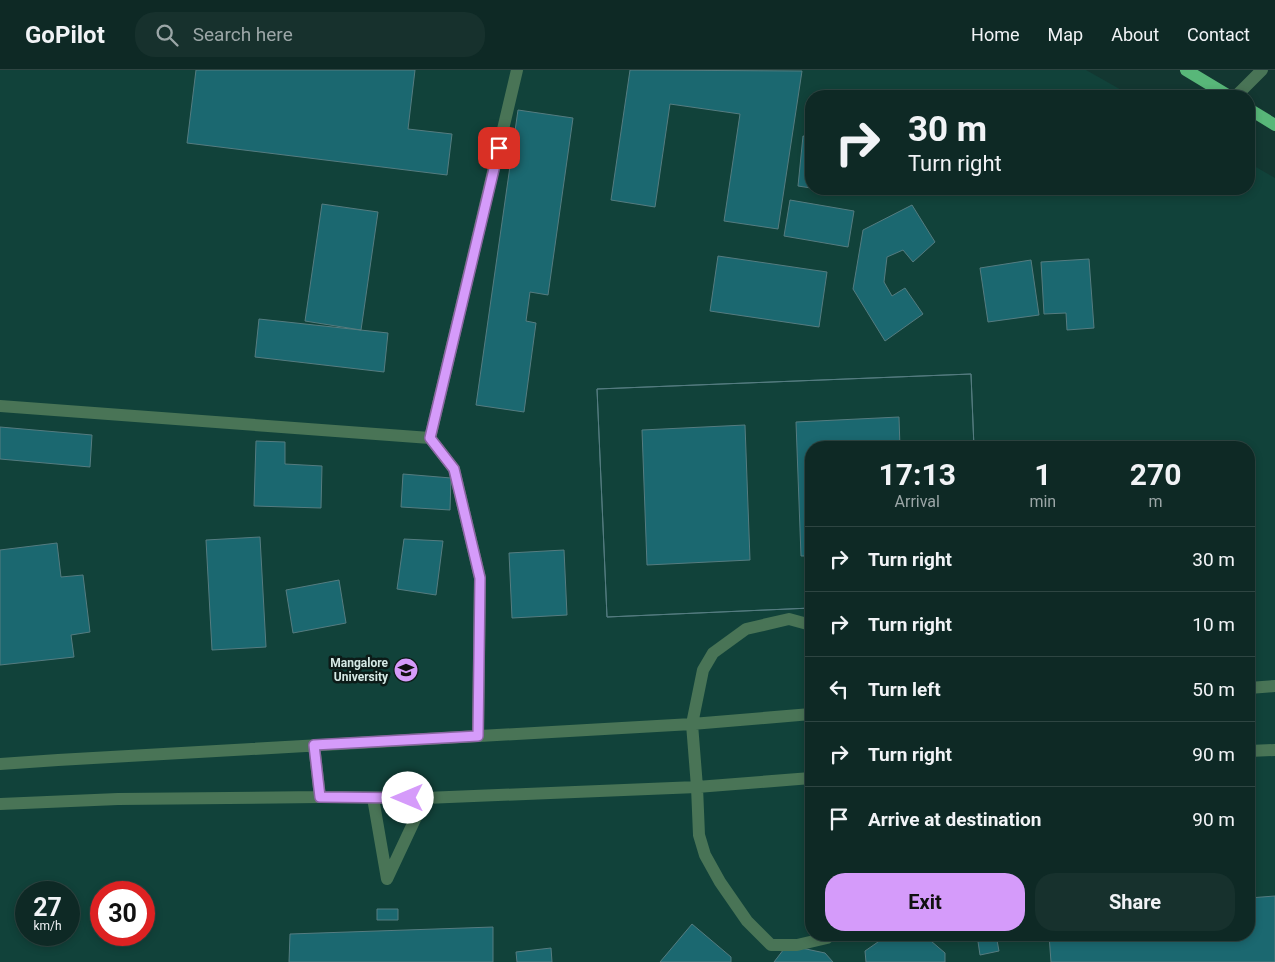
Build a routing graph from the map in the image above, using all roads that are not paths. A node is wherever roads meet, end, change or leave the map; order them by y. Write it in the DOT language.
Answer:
graph roads {
  1 [pos="517,70"];
  2 [pos="1186,70"];
  3 [pos="1262,70"];
  4 [pos="1218,90"];
  5 [pos="1242,90"];
  6 [pos="1255,113"];
  7 [pos="1275,125"];
  8 [pos="0,406"];
  9 [pos="430,438"];
  10 [pos="805,623"];
  11 [pos="1275,686"];
  12 [pos="1255,688"];
  13 [pos="805,715"];
  14 [pos="692,724"];
  15 [pos="478,736"];
  16 [pos="314,745"];
  17 [pos="1275,750"];
  18 [pos="1255,751"];
  19 [pos="0,764"];
  20 [pos="805,778"];
  21 [pos="697,787"];
  22 [pos="320,797"];
  23 [pos="373,798"];
  24 [pos="425,798"];
  25 [pos="0,804"];
  26 [pos="814,941"];
  1 -- 9 [label="street"];
  2 -- 4 [label="main road"];
  3 -- 5 [label="street"];
  6 -- 7 [label="main road"];
  8 -- 9 [label="street"];
  9 -- 15 [label="street"];
  10 -- 14 [label="street"];
  11 -- 12 [label="street"];
  13 -- 14 [label="street"];
  14 -- 15 [label="street"];
  14 -- 21 [label="street"];
  15 -- 16 [label="street"];
  16 -- 19 [label="street"];
  16 -- 22 [label="street"];
  17 -- 18 [label="street"];
  20 -- 21 [label="street"];
  21 -- 24 [label="street"];
  21 -- 26 [label="street"];
  22 -- 23 [label="street"];
  22 -- 25 [label="street"];
  23 -- 24 [label="street"];
  23 -- 24 [label="street"];
}
